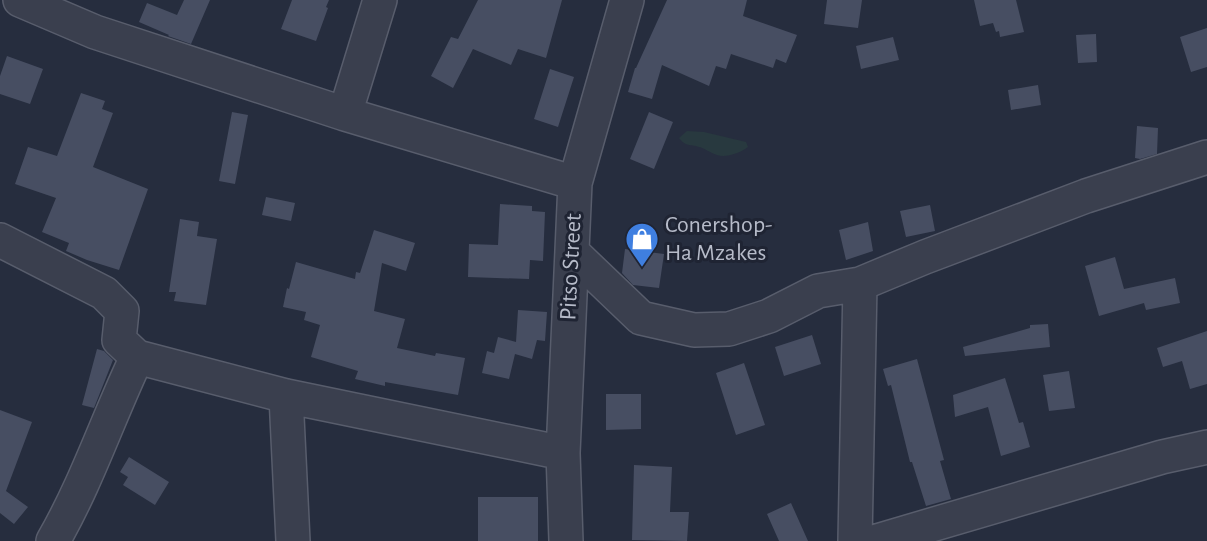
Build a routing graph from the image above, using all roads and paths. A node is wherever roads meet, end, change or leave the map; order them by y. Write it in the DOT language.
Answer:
graph roads {
  1 [pos="20,0"];
  2 [pos="380,0"];
  3 [pos="627,0"];
  4 [pos="345,114"];
  5 [pos="1207,157"];
  6 [pos="575,183"];
  7 [pos="0,240"];
  8 [pos="572,252"];
  9 [pos="860,284"];
  10 [pos="137,357"];
  11 [pos="286,396"];
  12 [pos="1207,447"];
  13 [pos="562,453"];
  14 [pos="53,541"];
  15 [pos="293,541"];
  16 [pos="566,541"];
  17 [pos="855,541"];
  18 [pos="877,541"];
  1 -- 4 [label="street"];
  2 -- 4 [label="street"];
  3 -- 6 [label="street, Pitso Street"];
  4 -- 6 [label="street"];
  5 -- 9 [label="street"];
  6 -- 8 [label="street, Pitso Street"];
  7 -- 10 [label="street"];
  8 -- 9 [label="street"];
  8 -- 13 [label="street, Pitso Street"];
  9 -- 17 [label="street"];
  10 -- 11 [label="street"];
  10 -- 14 [label="street"];
  11 -- 13 [label="street"];
  11 -- 15 [label="street"];
  12 -- 18 [label="street"];
  13 -- 16 [label="street, Pitso Street"];
}
